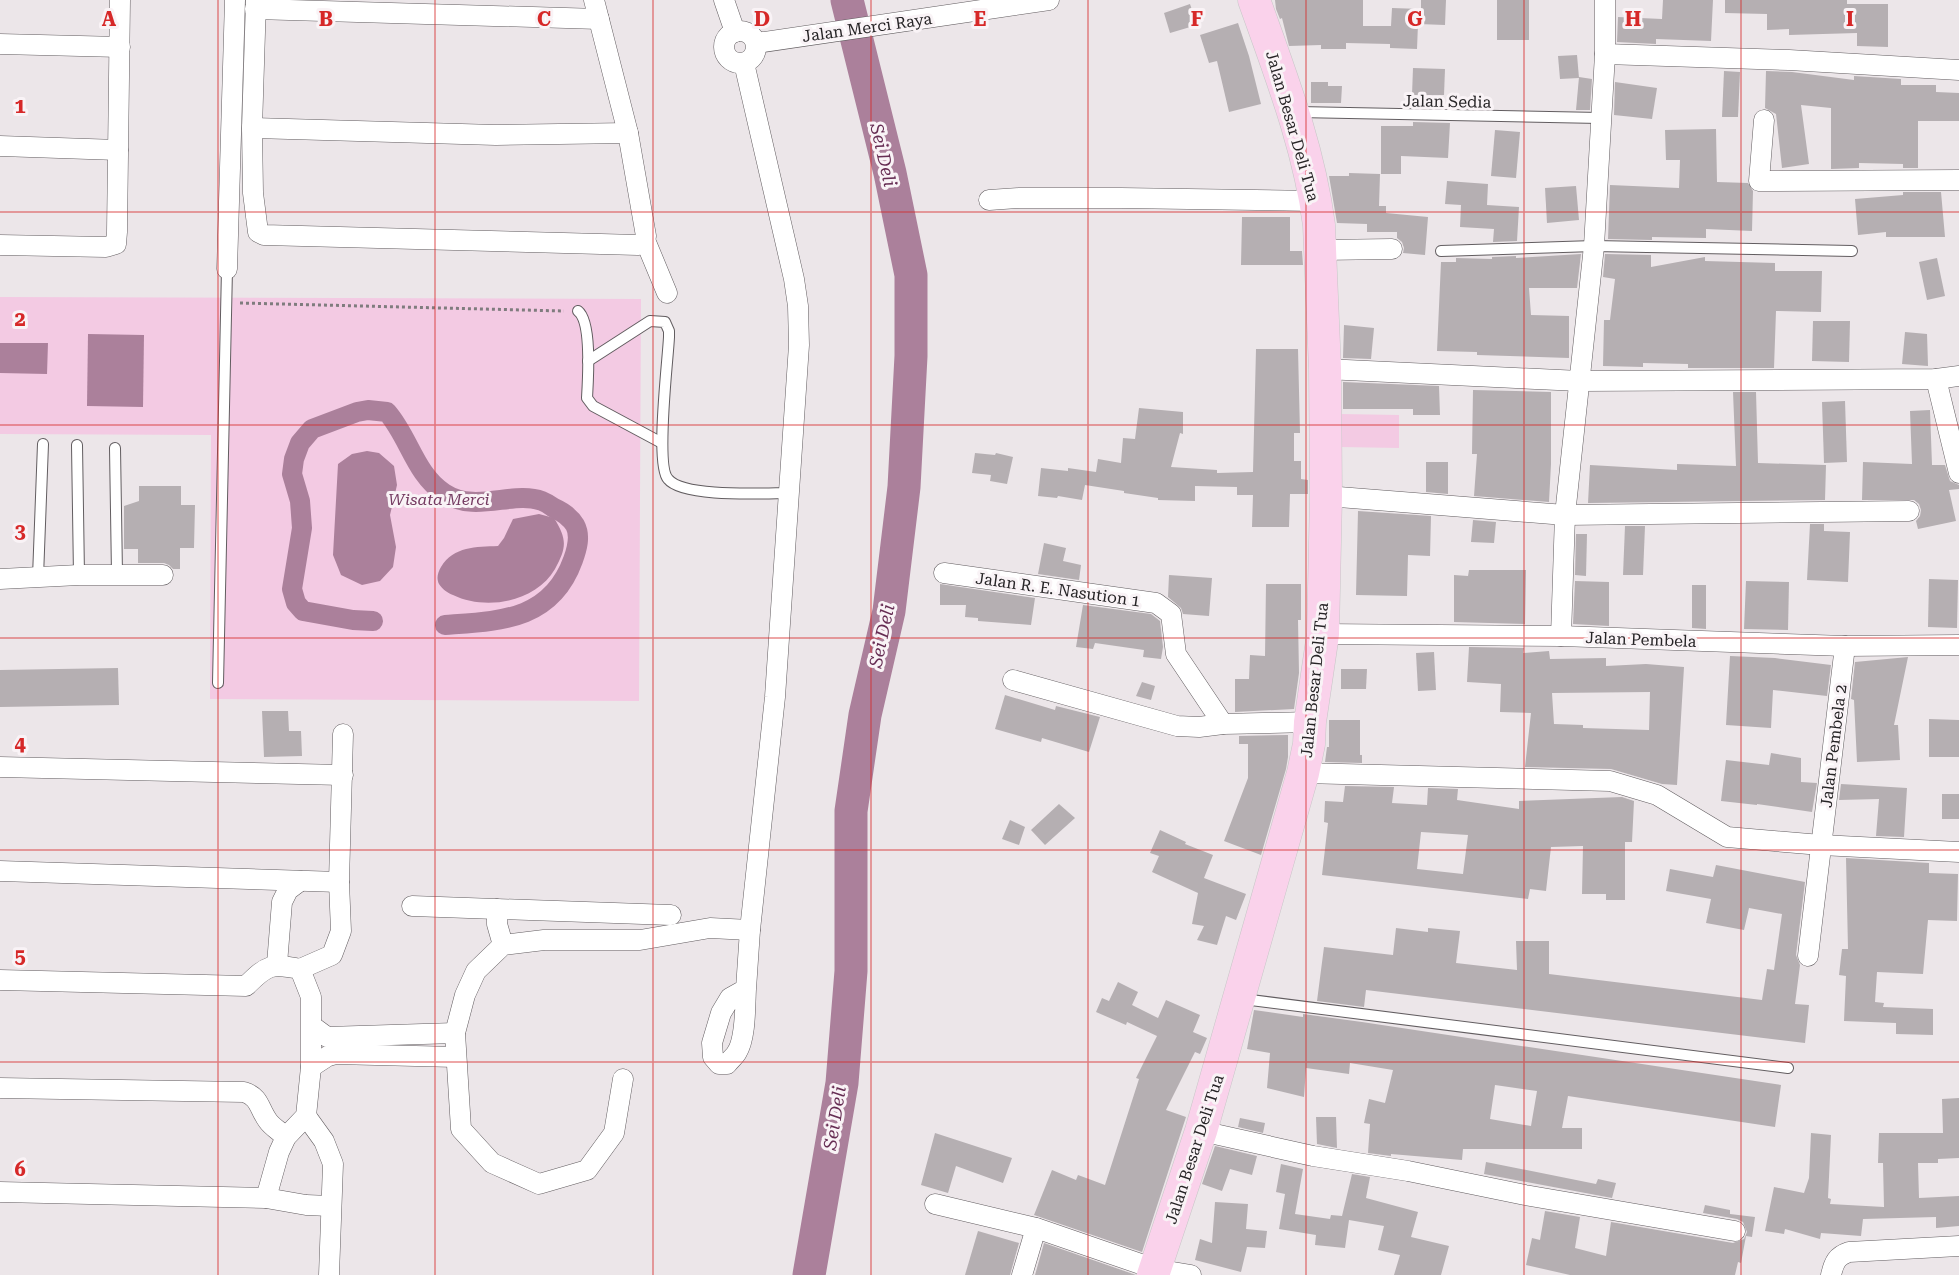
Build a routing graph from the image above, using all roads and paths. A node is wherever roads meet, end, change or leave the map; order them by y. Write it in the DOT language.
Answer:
graph roads {
  1 [pos="120,0"];
  2 [pos="235,0"];
  3 [pos="724,0"];
  4 [pos="1049,0"];
  5 [pos="1254,0"];
  6 [pos="1605,0"];
  7 [pos="256,4"];
  8 [pos="317,5"];
  9 [pos="597,9"];
  10 [pos="735,32"];
  11 [pos="757,43"];
  12 [pos="0,44"];
  13 [pos="120,47"];
  14 [pos="1605,54"];
  15 [pos="744,63"];
  16 [pos="1959,70"];
  17 [pos="1293,112"];
  18 [pos="1600,118"];
  19 [pos="1764,120"];
  20 [pos="252,128"];
  21 [pos="628,133"];
  22 [pos="0,146"];
  23 [pos="118,150"];
  24 [pos="1959,180"];
  25 [pos="989,200"];
  26 [pos="1316,201"];
  27 [pos="645,240"];
  28 [pos="0,245"];
  29 [pos="1594,246"];
  30 [pos="1392,249"];
  31 [pos="1321,250"];
  32 [pos="1441,251"];
  33 [pos="1852,251"];
  34 [pos="227,269"];
  35 [pos="667,293"];
  36 [pos="227,302"];
  37 [pos="578,311"];
  38 [pos="588,361"];
  39 [pos="1325,369"];
  40 [pos="1959,376"];
  41 [pos="1936,379"];
  42 [pos="1580,381"];
  43 [pos="662,443"];
  44 [pos="43,444"];
  45 [pos="77,445"];
  46 [pos="115,448"];
  47 [pos="1959,473"];
  48 [pos="790,493"];
  49 [pos="1326,496"];
  50 [pos="1910,511"];
  51 [pos="1565,515"];
  52 [pos="945,573"];
  53 [pos="117,574"];
  54 [pos="79,575"];
  55 [pos="163,575"];
  56 [pos="38,577"];
  57 [pos="0,579"];
  58 [pos="1323,634"];
  59 [pos="1561,636"];
  60 [pos="1959,645"];
  61 [pos="1845,646"];
  62 [pos="1013,680"];
  63 [pos="218,683"];
  64 [pos="1310,722"];
  65 [pos="1223,724"];
  66 [pos="343,734"];
  67 [pos="0,767"];
  68 [pos="1303,773"];
  69 [pos="342,775"];
  70 [pos="1821,845"];
  71 [pos="1959,852"];
  72 [pos="0,871"];
  73 [pos="300,881"];
  74 [pos="339,882"];
  75 [pos="412,906"];
  76 [pos="497,909"];
  77 [pos="619,913"];
  78 [pos="671,915"];
  79 [pos="750,930"];
  80 [pos="619,940"];
  81 [pos="503,945"];
  82 [pos="1808,956"];
  83 [pos="277,964"];
  84 [pos="300,969"];
  85 [pos="0,980"];
  86 [pos="746,989"];
  87 [pos="1239,999"];
  88 [pos="312,1026"];
  89 [pos="454,1033"];
  90 [pos="455,1057"];
  91 [pos="311,1067"];
  92 [pos="1788,1068"];
  93 [pos="623,1079"];
  94 [pos="0,1088"];
  95 [pos="306,1116"];
  96 [pos="1201,1131"];
  97 [pos="286,1137"];
  98 [pos="0,1192"];
  99 [pos="266,1198"];
  100 [pos="935,1204"];
  101 [pos="330,1206"];
  102 [pos="1036,1228"];
  103 [pos="1735,1232"];
  104 [pos="1959,1246"];
  105 [pos="1154,1272"];
  106 [pos="329,1275"];
  107 [pos="1022,1275"];
  108 [pos="1191,1275"];
  109 [pos="1832,1275"];
  1 -- 13 [label="street"];
  2 -- 34 [label="street"];
  3 -- 10 [label="street"];
  4 -- 11 [label="street, Jalan Merci Raya"];
  5 -- 17 [label="main road, Jalan Besar Deli Tua"];
  6 -- 14 [label="street"];
  7 -- 8 [label="street"];
  7 -- 20 [label="street"];
  8 -- 9 [label="street"];
  9 -- 21 [label="street"];
  10 -- 11 [label="street"];
  10 -- 15 [label="street"];
  11 -- 15 [label="street"];
  12 -- 13 [label="street"];
  13 -- 23 [label="street"];
  14 -- 16 [label="street"];
  14 -- 18 [label="street"];
  15 -- 48 [label="street"];
  17 -- 18 [label="lane, Jalan Sedia"];
  17 -- 26 [label="main road, Jalan Besar Deli Tua"];
  18 -- 29 [label="street"];
  19 -- 24 [label="street"];
  20 -- 21 [label="street"];
  20 -- 27 [label="street"];
  21 -- 27 [label="street"];
  22 -- 23 [label="street"];
  23 -- 28 [label="street"];
  25 -- 26 [label="street"];
  26 -- 31 [label="main road, Jalan Besar Deli Tua"];
  27 -- 35 [label="street"];
  29 -- 32 [label="lane"];
  29 -- 33 [label="lane"];
  29 -- 42 [label="street"];
  30 -- 31 [label="street"];
  31 -- 39 [label="main road, Jalan Besar Deli Tua"];
  34 -- 36 [label="lane"];
  36 -- 37 [label="path"];
  36 -- 63 [label="lane"];
  37 -- 38 [label="lane"];
  38 -- 43 [label="lane"];
  38 -- 43 [label="lane"];
  39 -- 42 [label="street"];
  39 -- 49 [label="main road, Jalan Besar Deli Tua"];
  40 -- 41 [label="street"];
  41 -- 42 [label="street"];
  41 -- 47 [label="street"];
  42 -- 51 [label="street"];
  43 -- 48 [label="lane"];
  44 -- 56 [label="lane"];
  45 -- 54 [label="lane"];
  46 -- 53 [label="lane"];
  48 -- 79 [label="street"];
  49 -- 51 [label="street"];
  49 -- 58 [label="main road, Jalan Besar Deli Tua"];
  50 -- 51 [label="street"];
  51 -- 59 [label="street"];
  52 -- 65 [label="street, Jalan R. E. Nasution 1"];
  53 -- 54 [label="street"];
  53 -- 55 [label="street"];
  54 -- 56 [label="street"];
  56 -- 57 [label="street"];
  58 -- 59 [label="street, Jalan Pembela"];
  58 -- 64 [label="main road, Jalan Besar Deli Tua"];
  59 -- 61 [label="street, Jalan Pembela"];
  60 -- 61 [label="street, Jalan Pembela"];
  61 -- 70 [label="street, Jalan Pembela 2"];
  62 -- 65 [label="street"];
  64 -- 65 [label="street"];
  64 -- 68 [label="main road, Jalan Besar Deli Tua"];
  66 -- 69 [label="street"];
  67 -- 69 [label="street"];
  68 -- 70 [label="street"];
  68 -- 87 [label="main road, Jalan Besar Deli Tua"];
  69 -- 74 [label="street"];
  70 -- 71 [label="street"];
  70 -- 82 [label="street, Jalan Pembela 2"];
  72 -- 73 [label="street"];
  73 -- 74 [label="street"];
  73 -- 83 [label="street"];
  74 -- 84 [label="street"];
  75 -- 76 [label="street"];
  76 -- 77 [label="street"];
  76 -- 81 [label="street"];
  77 -- 78 [label="street"];
  77 -- 80 [label="street"];
  79 -- 80 [label="street"];
  79 -- 86 [label="street"];
  80 -- 81 [label="street"];
  81 -- 89 [label="street"];
  83 -- 84 [label="street"];
  83 -- 85 [label="street"];
  84 -- 88 [label="street"];
  87 -- 92 [label="lane"];
  87 -- 96 [label="main road, Jalan Besar Deli Tua"];
  88 -- 89 [label="street"];
  88 -- 91 [label="street"];
  89 -- 90 [label="street"];
  90 -- 91 [label="street"];
  90 -- 93 [label="street"];
  91 -- 95 [label="street"];
  94 -- 97 [label="street"];
  95 -- 97 [label="street"];
  95 -- 101 [label="street"];
  96 -- 103 [label="street"];
  96 -- 105 [label="main road, Jalan Besar Deli Tua"];
  97 -- 99 [label="street"];
  98 -- 99 [label="street"];
  99 -- 101 [label="street"];
  100 -- 102 [label="street"];
  101 -- 106 [label="street"];
  102 -- 105 [label="street"];
  102 -- 107 [label="street"];
  104 -- 109 [label="street"];
  105 -- 108 [label="street"];
}
